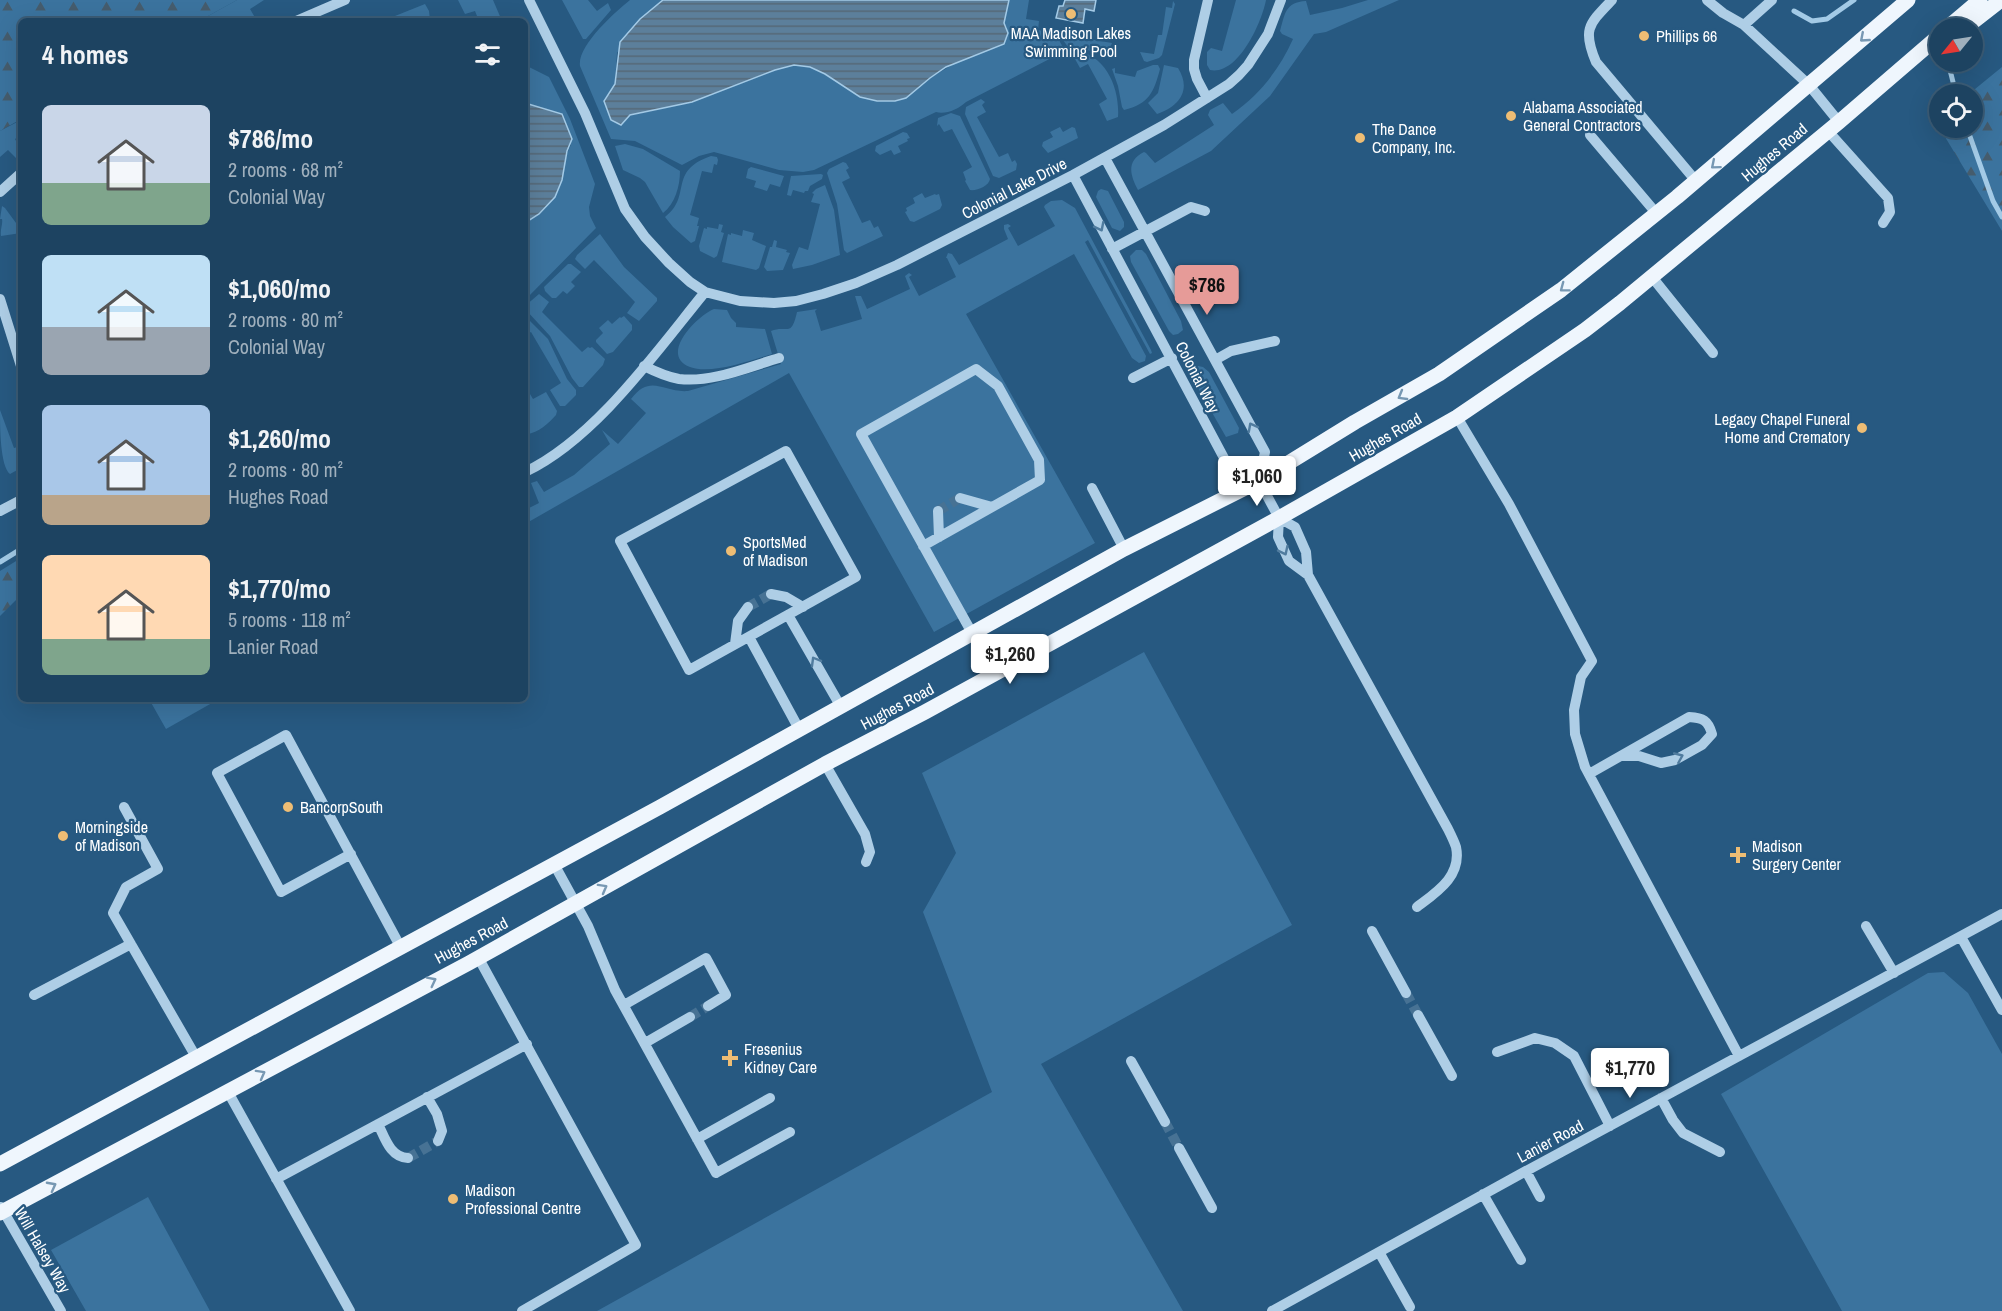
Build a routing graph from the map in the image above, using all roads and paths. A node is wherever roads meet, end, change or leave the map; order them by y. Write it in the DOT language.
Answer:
graph roads {
  1 [pos="345,0"];
  2 [pos="529,0"];
  3 [pos="1208,0"];
  4 [pos="1281,0"];
  5 [pos="1612,0"];
  6 [pos="1707,0"];
  7 [pos="1772,0"];
  8 [pos="1908,0"];
  9 [pos="1994,5"];
  10 [pos="303,18"];
  11 [pos="1967,18"];
  12 [pos="1978,18"];
  13 [pos="1744,25"];
  14 [pos="1929,44"];
  15 [pos="1929,55"];
  16 [pos="1809,85"];
  17 [pos="1208,98"];
  18 [pos="1864,100"];
  19 [pos="1833,126"];
  20 [pos="1590,135"];
  21 [pos="1106,158"];
  22 [pos="1073,175"];
  23 [pos="18,176"];
  24 [pos="1696,181"];
  25 [pos="0,192"];
  26 [pos="1205,211"];
  27 [pos="1657,214"];
  28 [pos="1884,223"];
  29 [pos="1145,231"];
  30 [pos="1112,249"];
  31 [pos="1652,277"];
  32 [pos="705,292"];
  33 [pos="0,299"];
  34 [pos="1275,341"];
  35 [pos="1713,352"];
  36 [pos="18,356"];
  37 [pos="779,358"];
  38 [pos="1172,358"];
  39 [pos="1215,360"];
  40 [pos="644,366"];
  41 [pos="1133,378"];
  42 [pos="1456,417"];
  43 [pos="528,470"];
  44 [pos="1259,481"];
  45 [pos="1092,488"];
  46 [pos="960,498"];
  47 [pos="18,502"];
  48 [pos="992,507"];
  49 [pos="0,511"];
  50 [pos="938,511"];
  51 [pos="1279,518"];
  52 [pos="939,537"];
  53 [pos="923,546"];
  54 [pos="1124,549"];
  55 [pos="1308,575"];
  56 [pos="771,594"];
  57 [pos="748,607"];
  58 [pos="803,607"];
  59 [pos="788,615"];
  60 [pos="972,633"];
  61 [pos="749,637"];
  62 [pos="735,644"];
  63 [pos="841,707"];
  64 [pos="799,729"];
  65 [pos="1623,756"];
  66 [pos="825,764"];
  67 [pos="1589,774"];
  68 [pos="123,807"];
  69 [pos="351,854"];
  70 [pos="866,862"];
  71 [pos="554,864"];
  72 [pos="576,903"];
  73 [pos="1417,907"];
  74 [pos="2002,914"];
  75 [pos="1866,926"];
  76 [pos="1372,931"];
  77 [pos="1961,937"];
  78 [pos="131,944"];
  79 [pos="400,946"];
  80 [pos="478,957"];
  81 [pos="1894,973"];
  82 [pos="1406,993"];
  83 [pos="34,995"];
  84 [pos="624,1005"];
  85 [pos="708,1006"];
  86 [pos="2002,1011"];
  87 [pos="1418,1015"];
  88 [pos="690,1017"];
  89 [pos="645,1043"];
  90 [pos="527,1044"];
  91 [pos="1497,1052"];
  92 [pos="1739,1056"];
  93 [pos="196,1057"];
  94 [pos="1131,1061"];
  95 [pos="1452,1076"];
  96 [pos="228,1092"];
  97 [pos="427,1097"];
  98 [pos="770,1098"];
  99 [pos="1661,1098"];
  100 [pos="1165,1122"];
  101 [pos="378,1124"];
  102 [pos="1610,1126"];
  103 [pos="790,1132"];
  104 [pos="697,1138"];
  105 [pos="438,1142"];
  106 [pos="1179,1148"];
  107 [pos="1720,1152"];
  108 [pos="408,1158"];
  109 [pos="0,1164"];
  110 [pos="1526,1171"];
  111 [pos="276,1179"];
  112 [pos="1483,1194"];
  113 [pos="1540,1197"];
  114 [pos="1212,1208"];
  115 [pos="1,1210"];
  116 [pos="1379,1252"];
  117 [pos="1521,1260"];
  118 [pos="1294,1306"];
  119 [pos="1410,1307"];
  120 [pos="61,1311"];
  121 [pos="350,1311"];
  122 [pos="522,1311"];
  123 [pos="1272,1311"];
  1 -- 10 [label="street"];
  2 -- 32 [label="street, Colonial Lake Drive"];
  3 -- 17 [label="street"];
  4 -- 17 [label="street, Colonial Lake Drive"];
  5 -- 24 [label="street"];
  6 -- 13 [label="street"];
  7 -- 13 [label="street"];
  8 -- 16 [label="main road, Hughes Road, one-way"];
  9 -- 11 [label="main road"];
  9 -- 12 [label="main road"];
  13 -- 16 [label="street"];
  14 -- 18 [label="main road, Hughes Road"];
  15 -- 18 [label="main road"];
  16 -- 19 [label="street"];
  16 -- 24 [label="main road, Hughes Road, one-way"];
  17 -- 21 [label="street, Colonial Lake Drive"];
  18 -- 19 [label="main road, Hughes Road"];
  19 -- 28 [label="street"];
  19 -- 31 [label="main road, Hughes Road"];
  20 -- 27 [label="street"];
  21 -- 22 [label="street, Colonial Lake Drive"];
  21 -- 29 [label="street, Colonial Way"];
  22 -- 30 [label="street, Colonial Way, one-way"];
  22 -- 32 [label="street, Colonial Lake Drive"];
  23 -- 25 [label="street"];
  24 -- 27 [label="main road, Hughes Road"];
  26 -- 29 [label="street"];
  27 -- 44 [label="main road, Hughes Road, one-way"];
  29 -- 30 [label="street"];
  29 -- 39 [label="street, Colonial Way"];
  30 -- 38 [label="street, Colonial Way"];
  31 -- 35 [label="street"];
  31 -- 42 [label="main road, Hughes Road"];
  32 -- 40 [label="street"];
  33 -- 36 [label="street"];
  34 -- 39 [label="street"];
  37 -- 40 [label="street"];
  38 -- 41 [label="street"];
  38 -- 44 [label="street, Colonial Way"];
  44 -- 39 [label="street, Colonial Way, one-way"];
  40 -- 43 [label="street"];
  42 -- 51 [label="main road, Hughes Road"];
  42 -- 67 [label="street"];
  44 -- 51 [label="street"];
  44 -- 54 [label="main road, Hughes Road"];
  45 -- 54 [label="street"];
  46 -- 48 [label="street"];
  47 -- 49 [label="street"];
  48 -- 52 [label="street"];
  48 -- 53 [label="street"];
  50 -- 52 [label="street"];
  51 -- 55 [label="street"];
  51 -- 55 [label="street, one-way"];
  51 -- 66 [label="main road, Hughes Road"];
  52 -- 53 [label="street"];
  53 -- 60 [label="street"];
  54 -- 60 [label="main road, Hughes Road"];
  55 -- 73 [label="street"];
  56 -- 58 [label="street"];
  57 -- 62 [label="street"];
  58 -- 59 [label="street"];
  58 -- 62 [label="street"];
  59 -- 61 [label="street"];
  63 -- 59 [label="street, one-way"];
  60 -- 63 [label="main road, Hughes Road"];
  61 -- 62 [label="street"];
  61 -- 64 [label="street"];
  63 -- 64 [label="main road, Hughes Road"];
  64 -- 71 [label="main road, Hughes Road"];
  65 -- 65 [label="street, one-way"];
  65 -- 67 [label="street"];
  66 -- 70 [label="street"];
  72 -- 66 [label="main road, Hughes Road, one-way"];
  67 -- 92 [label="street"];
  68 -- 78 [label="street"];
  69 -- 69 [label="street"];
  69 -- 79 [label="street"];
  71 -- 72 [label="street"];
  71 -- 79 [label="main road, Hughes Road"];
  72 -- 80 [label="main road, Hughes Road"];
  72 -- 84 [label="street"];
  74 -- 77 [label="street, Lanier Road"];
  75 -- 81 [label="street"];
  76 -- 82 [label="street"];
  77 -- 81 [label="street, Lanier Road"];
  77 -- 86 [label="street"];
  78 -- 83 [label="street"];
  78 -- 93 [label="street"];
  79 -- 93 [label="main road, Hughes Road"];
  80 -- 90 [label="street"];
  96 -- 80 [label="main road, Hughes Road, one-way"];
  81 -- 92 [label="street, Lanier Road"];
  84 -- 85 [label="street"];
  84 -- 89 [label="street"];
  87 -- 95 [label="street"];
  88 -- 89 [label="street"];
  89 -- 104 [label="street"];
  90 -- 97 [label="street"];
  90 -- 122 [label="street"];
  91 -- 102 [label="street"];
  92 -- 99 [label="street, Lanier Road"];
  93 -- 109 [label="main road, Hughes Road"];
  94 -- 100 [label="street"];
  96 -- 111 [label="street"];
  115 -- 96 [label="main road, Hughes Road, one-way"];
  97 -- 101 [label="street"];
  97 -- 105 [label="street"];
  98 -- 104 [label="street"];
  99 -- 102 [label="street, Lanier Road"];
  99 -- 107 [label="street"];
  101 -- 108 [label="street"];
  101 -- 111 [label="street"];
  102 -- 110 [label="street, Lanier Road"];
  103 -- 104 [label="street"];
  106 -- 114 [label="street"];
  110 -- 112 [label="street, Lanier Road"];
  110 -- 113 [label="street"];
  111 -- 121 [label="street"];
  112 -- 116 [label="street, Lanier Road"];
  112 -- 117 [label="street"];
  115 -- 120 [label="street, Will Halsey Way"];
  116 -- 118 [label="street, Lanier Road"];
  116 -- 119 [label="street"];
  118 -- 123 [label="street, Lanier Road"];
}
